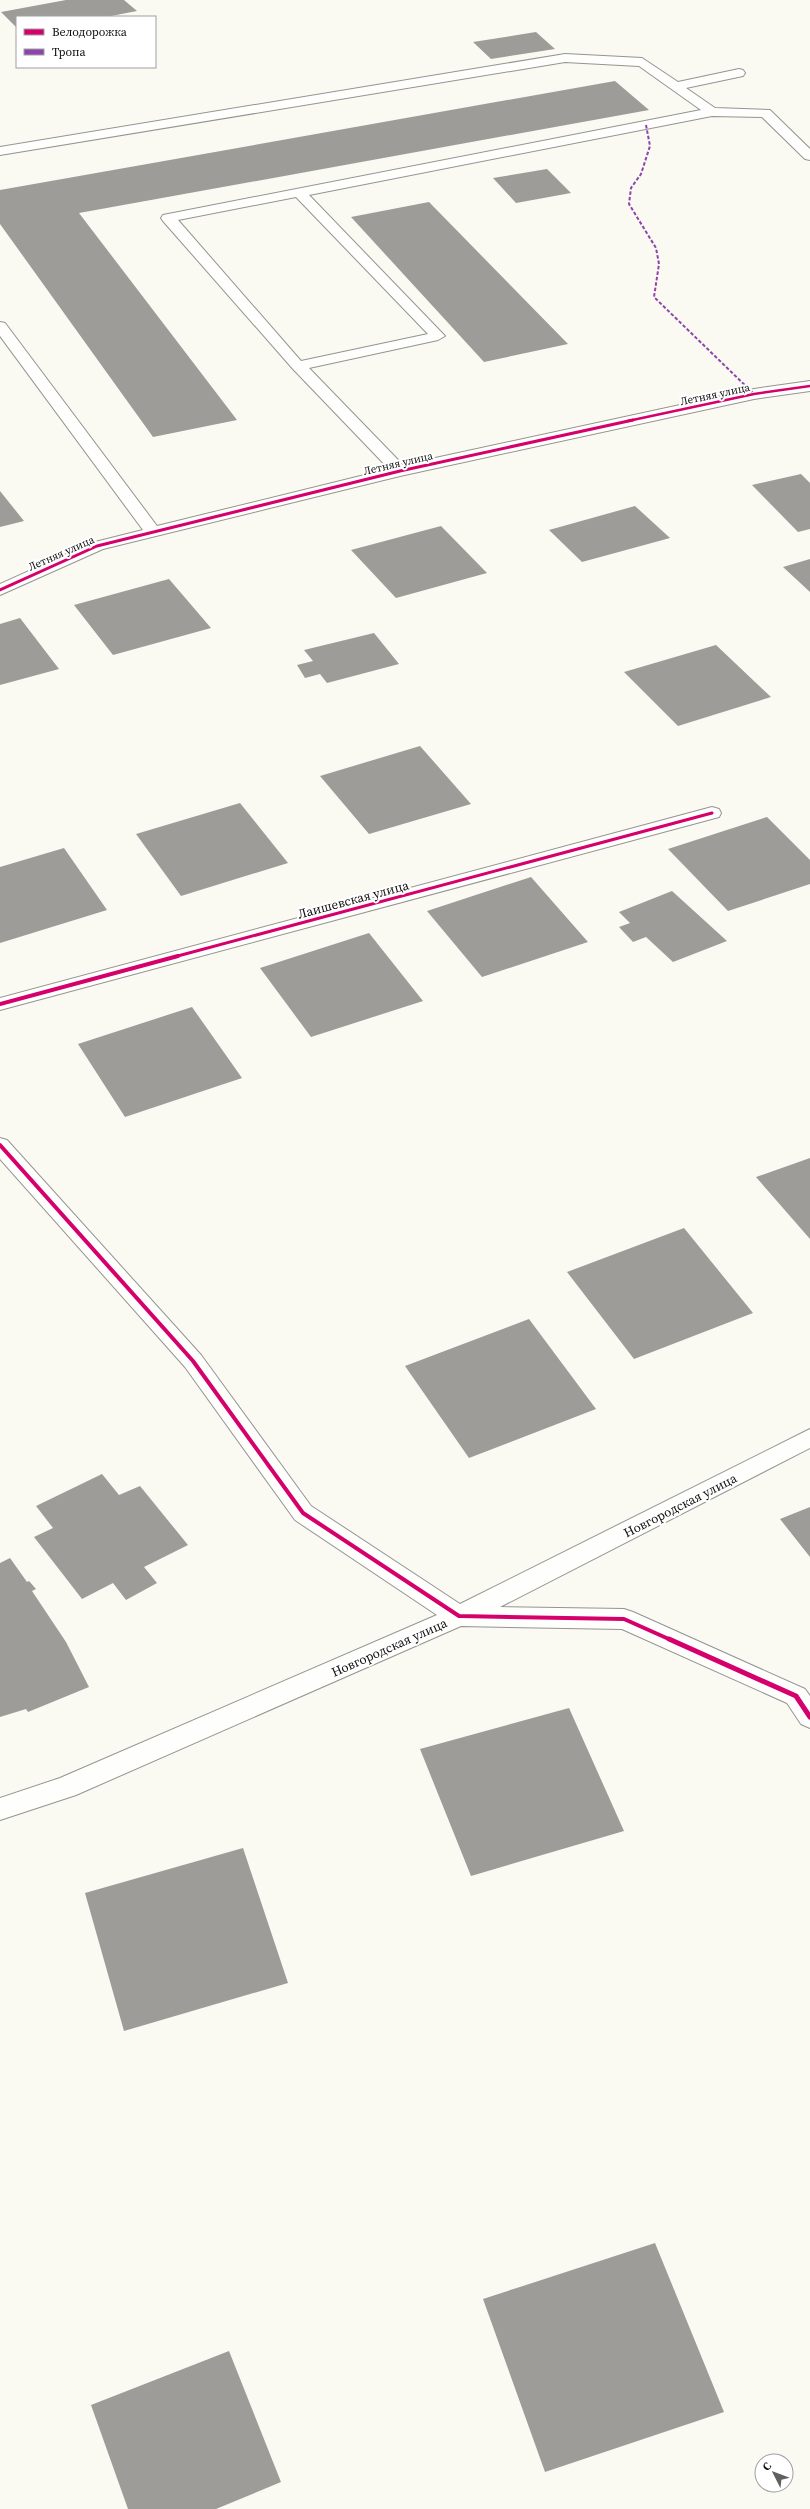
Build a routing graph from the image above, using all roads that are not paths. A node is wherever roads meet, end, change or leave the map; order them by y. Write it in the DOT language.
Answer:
graph roads {
  1 [pos="739,73"];
  2 [pos="676,86"];
  3 [pos="712,112"];
  4 [pos="0,151"];
  5 [pos="810,156"];
  6 [pos="300,193"];
  7 [pos="0,326"];
  8 [pos="298,366"];
  9 [pos="810,386"];
  10 [pos="400,472"];
  11 [pos="152,532"];
  12 [pos="0,590"];
  13 [pos="712,813"];
  14 [pos="0,1004"];
  15 [pos="0,1145"];
  16 [pos="810,1438"];
  17 [pos="459,1616"];
  18 [pos="810,1717"];
  19 [pos="0,1809"];
  1 -- 2 [label="street"];
  2 -- 3 [label="street"];
  2 -- 4 [label="street"];
  3 -- 5 [label="street"];
  3 -- 6 [label="street"];
  6 -- 8 [label="street"];
  6 -- 8 [label="street"];
  7 -- 11 [label="street"];
  8 -- 10 [label="street"];
  9 -- 10 [label="street, Летняя улица"];
  10 -- 11 [label="street, Летняя улица"];
  11 -- 12 [label="street, Летняя улица"];
  13 -- 14 [label="street, Лаишевская улица"];
  15 -- 17 [label="street"];
  16 -- 17 [label="street, Новгородская улица"];
  17 -- 18 [label="street"];
  17 -- 19 [label="street, Новгородская улица"];
}
